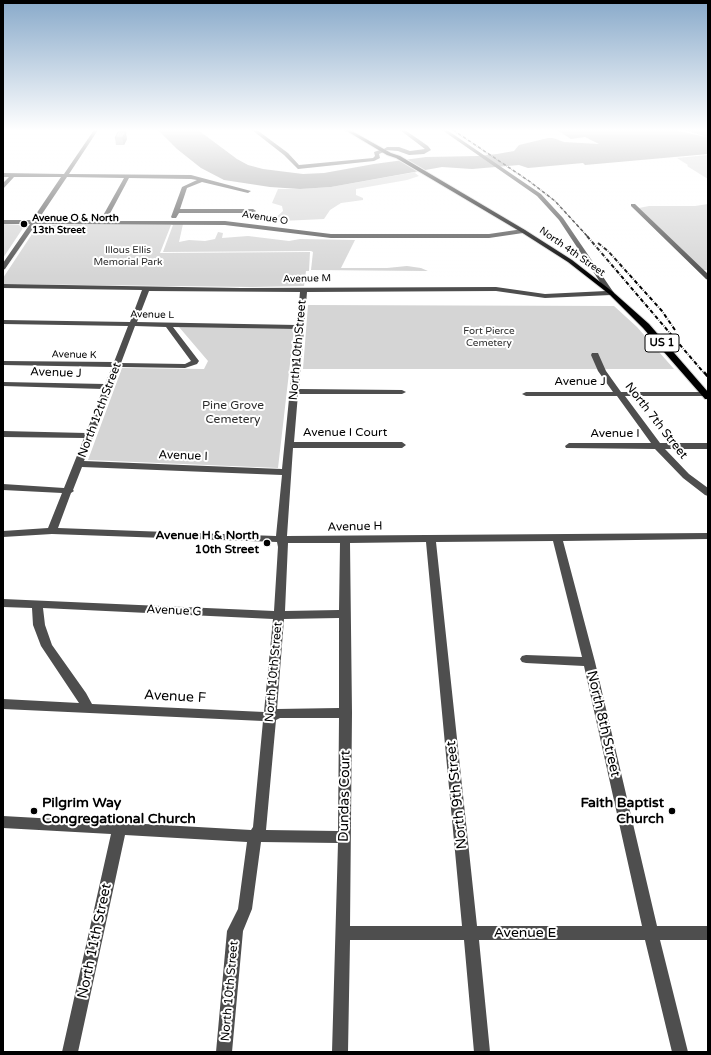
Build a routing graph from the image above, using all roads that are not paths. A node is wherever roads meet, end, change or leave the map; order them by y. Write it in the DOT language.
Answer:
graph roads {
  1 [pos="9,179"];
  2 [pos="62,179"];
  3 [pos="126,179"];
  4 [pos="200,179"];
  5 [pos="435,179"];
  6 [pos="516,179"];
  7 [pos="203,180"];
  8 [pos="3,187"];
  9 [pos="248,191"];
  10 [pos="633,204"];
  11 [pos="176,211"];
  12 [pos="253,211"];
  13 [pos="3,222"];
  14 [pos="33,223"];
  15 [pos="102,223"];
  16 [pos="172,223"];
  17 [pos="524,231"];
  18 [pos="594,266"];
  19 [pos="3,268"];
  20 [pos="581,270"];
  21 [pos="708,278"];
  22 [pos="3,286"];
  23 [pos="146,289"];
  24 [pos="304,289"];
  25 [pos="611,292"];
  26 [pos="3,322"];
  27 [pos="132,325"];
  28 [pos="168,325"];
  29 [pos="300,326"];
  30 [pos="595,355"];
  31 [pos="3,363"];
  32 [pos="117,366"];
  33 [pos="3,384"];
  34 [pos="109,386"];
  35 [pos="295,391"];
  36 [pos="402,392"];
  37 [pos="526,394"];
  38 [pos="620,394"];
  39 [pos="707,395"];
  40 [pos="3,434"];
  41 [pos="90,436"];
  42 [pos="288,445"];
  43 [pos="402,445"];
  44 [pos="569,446"];
  45 [pos="708,446"];
  46 [pos="658,447"];
  47 [pos="79,464"];
  48 [pos="287,472"];
  49 [pos="3,487"];
  50 [pos="69,490"];
  51 [pos="708,493"];
  52 [pos="52,531"];
  53 [pos="3,534"];
  54 [pos="708,536"];
  55 [pos="557,537"];
  56 [pos="430,539"];
  57 [pos="282,540"];
  58 [pos="345,540"];
  59 [pos="3,603"];
  60 [pos="37,604"];
  61 [pos="279,614"];
  62 [pos="346,614"];
  63 [pos="526,659"];
  64 [pos="589,662"];
  65 [pos="3,704"];
  66 [pos="88,708"];
  67 [pos="346,712"];
  68 [pos="270,717"];
  69 [pos="3,822"];
  70 [pos="119,829"];
  71 [pos="255,836"];
  72 [pos="345,837"];
  73 [pos="342,933"];
  74 [pos="471,933"];
  75 [pos="651,933"];
  76 [pos="708,933"];
  77 [pos="70,1052"];
  78 [pos="224,1052"];
  79 [pos="340,1052"];
  80 [pos="482,1052"];
  81 [pos="680,1052"];
  1 -- 8 [label="street"];
  2 -- 14 [label="street"];
  3 -- 15 [label="street"];
  4 -- 7 [label="street"];
  5 -- 17 [label="main road, North 4th Street / US 1"];
  6 -- 18 [label="street"];
  7 -- 9 [label="street"];
  7 -- 11 [label="street"];
  10 -- 21 [label="street"];
  11 -- 12 [label="street"];
  11 -- 16 [label="street"];
  13 -- 14 [label="street, Avenue O"];
  14 -- 15 [label="street, Avenue O"];
  14 -- 19 [label="street"];
  15 -- 16 [label="street, Avenue O"];
  16 -- 17 [label="street, Avenue O"];
  17 -- 20 [label="main road, North 4th Street / US 1"];
  18 -- 20 [label="street"];
  18 -- 25 [label="street"];
  20 -- 25 [label="main road, North 4th Street / US 1"];
  22 -- 23 [label="street, Avenue M"];
  23 -- 24 [label="street, Avenue M"];
  23 -- 27 [label="street, North 12th Street"];
  24 -- 25 [label="street, Avenue M"];
  24 -- 29 [label="street, North 10th Street"];
  25 -- 39 [label="main road, North 4th Street / US 1"];
  26 -- 27 [label="street, Avenue L"];
  27 -- 28 [label="street, Avenue L"];
  27 -- 32 [label="street, North 12th Street"];
  28 -- 29 [label="street, Avenue L"];
  28 -- 32 [label="street, Avenue K"];
  29 -- 35 [label="street, North 10th Street"];
  30 -- 38 [label="street, North 7th Street"];
  31 -- 32 [label="street, Avenue K"];
  32 -- 34 [label="street, North 12th Street"];
  33 -- 34 [label="street, Avenue J"];
  34 -- 41 [label="street, North 12th Street"];
  35 -- 36 [label="street"];
  35 -- 42 [label="street, North 10th Street"];
  37 -- 38 [label="street, Avenue J"];
  38 -- 39 [label="street, Avenue J"];
  38 -- 46 [label="street, North 7th Street"];
  40 -- 41 [label="street"];
  41 -- 47 [label="street, North 12th Street"];
  42 -- 43 [label="street, Avenue I Court"];
  42 -- 48 [label="street, North 10th Street"];
  44 -- 46 [label="street, Avenue I"];
  45 -- 46 [label="street, Avenue I"];
  46 -- 51 [label="street, North 7th Street"];
  47 -- 48 [label="street, Avenue I"];
  47 -- 50 [label="street, North 12th Street"];
  48 -- 57 [label="street, North 10th Street"];
  49 -- 50 [label="street"];
  50 -- 52 [label="street, North 12th Street"];
  52 -- 53 [label="street, Avenue H"];
  52 -- 57 [label="street, Avenue H"];
  54 -- 55 [label="street, Avenue H"];
  55 -- 56 [label="street, Avenue H"];
  55 -- 64 [label="street, North 8th Street"];
  56 -- 58 [label="street, Avenue H"];
  56 -- 74 [label="street, North 9th Street"];
  57 -- 58 [label="street, Avenue H"];
  57 -- 61 [label="street, North 10th Street"];
  58 -- 62 [label="street, Dundas Court"];
  59 -- 60 [label="street, Avenue G"];
  60 -- 61 [label="street, Avenue G"];
  60 -- 66 [label="street"];
  61 -- 62 [label="street, Avenue G"];
  61 -- 68 [label="street, North 10th Street"];
  62 -- 67 [label="street, Dundas Court"];
  63 -- 64 [label="street"];
  64 -- 75 [label="street, North 8th Street"];
  65 -- 66 [label="street, Avenue F"];
  66 -- 68 [label="street, Avenue F"];
  67 -- 68 [label="street, Avenue F"];
  67 -- 72 [label="street, Dundas Court"];
  68 -- 71 [label="street, North 10th Street"];
  69 -- 70 [label="street"];
  70 -- 71 [label="street"];
  70 -- 77 [label="street, North 11th Street"];
  71 -- 72 [label="street"];
  71 -- 78 [label="street, North 10th Street"];
  72 -- 73 [label="street, Dundas Court"];
  73 -- 74 [label="street, Avenue E"];
  73 -- 79 [label="street, Dundas Court"];
  74 -- 75 [label="street, Avenue E"];
  74 -- 80 [label="street, North 9th Street"];
  75 -- 76 [label="street, Avenue E"];
  75 -- 81 [label="street, North 8th Street"];
}
